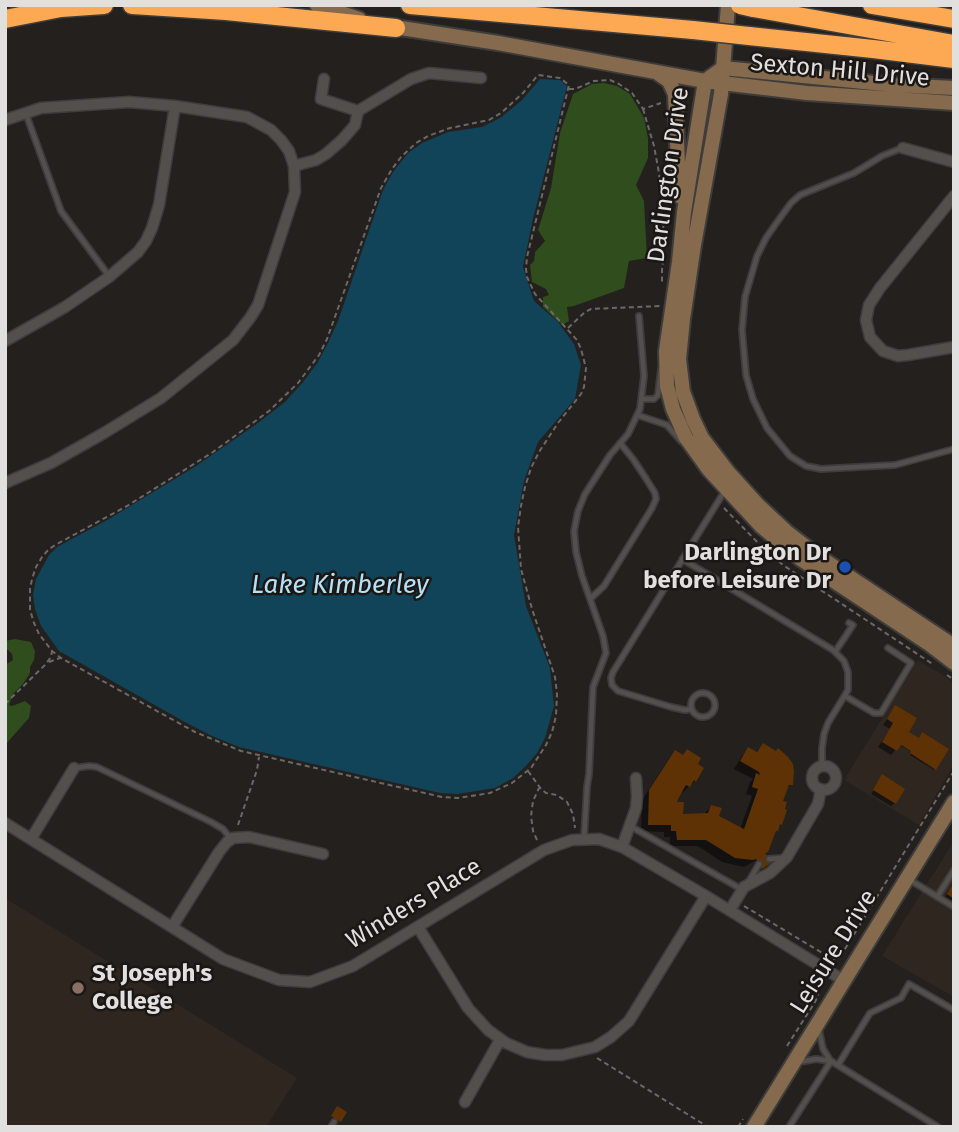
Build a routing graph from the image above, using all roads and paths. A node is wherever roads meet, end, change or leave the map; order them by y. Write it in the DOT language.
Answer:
graph roads {
  1 [pos="104,5"];
  2 [pos="132,5"];
  3 [pos="317,5"];
  4 [pos="410,5"];
  5 [pos="729,5"];
  6 [pos="872,5"];
  7 [pos="746,6"];
  8 [pos="5,19"];
  9 [pos="954,19"];
  10 [pos="396,28"];
  11 [pos="954,44"];
  12 [pos="954,59"];
  13 [pos="650,71"];
  14 [pos="723,75"];
  15 [pos="481,78"];
  16 [pos="324,79"];
  17 [pos="705,81"];
  18 [pos="954,88"];
  19 [pos="568,89"];
  20 [pos="669,101"];
  21 [pos="954,103"];
  22 [pos="175,106"];
  23 [pos="643,108"];
  24 [pos="358,111"];
  25 [pos="25,113"];
  26 [pos="5,120"];
  27 [pos="903,148"];
  28 [pos="954,162"];
  29 [pos="294,166"];
  30 [pos="954,196"];
  31 [pos="684,212"];
  32 [pos="109,277"];
  33 [pos="662,290"];
  34 [pos="662,300"];
  35 [pos="661,306"];
  36 [pos="661,312"];
  37 [pos="639,316"];
  38 [pos="567,329"];
  39 [pos="6,337"];
  40 [pos="954,347"];
  41 [pos="665,360"];
  42 [pos="642,399"];
  43 [pos="637,415"];
  44 [pos="620,443"];
  45 [pos="693,449"];
  46 [pos="954,449"];
  47 [pos="5,484"];
  48 [pos="722,495"];
  49 [pos="682,559"];
  50 [pos="591,598"];
  51 [pos="849,623"];
  52 [pos="954,646"];
  53 [pos="888,648"];
  54 [pos="52,651"];
  55 [pos="835,652"];
  56 [pos="61,658"];
  57 [pos="954,663"];
  58 [pos="47,664"];
  59 [pos="954,680"];
  60 [pos="845,696"];
  61 [pos="5,704"];
  62 [pos="692,709"];
  63 [pos="259,755"];
  64 [pos="822,766"];
  65 [pos="74,768"];
  66 [pos="527,771"];
  67 [pos="954,771"];
  68 [pos="636,778"];
  69 [pos="539,787"];
  70 [pos="821,789"];
  71 [pos="954,802"];
  72 [pos="5,823"];
  73 [pos="630,825"];
  74 [pos="575,828"];
  75 [pos="234,838"];
  76 [pos="31,839"];
  77 [pos="584,839"];
  78 [pos="537,840"];
  79 [pos="622,847"];
  80 [pos="323,855"];
  81 [pos="787,856"];
  82 [pos="769,859"];
  83 [pos="759,864"];
  84 [pos="954,870"];
  85 [pos="906,878"];
  86 [pos="743,888"];
  87 [pos="706,896"];
  88 [pos="937,897"];
  89 [pos="733,905"];
  90 [pos="954,907"];
  91 [pos="172,927"];
  92 [pos="418,927"];
  93 [pos="834,957"];
  94 [pos="834,961"];
  95 [pos="843,980"];
  96 [pos="822,981"];
  97 [pos="954,1010"];
  98 [pos="818,1022"];
  99 [pos="500,1040"];
  100 [pos="787,1047"];
  101 [pos="597,1057"];
  102 [pos="831,1061"];
  103 [pos="792,1064"];
  104 [pos="838,1065"];
  105 [pos="465,1102"];
  106 [pos="749,1121"];
  107 [pos="708,1127"];
  108 [pos="738,1127"];
  109 [pos="789,1127"];
  110 [pos="938,1127"];
  1 -- 8 [label="highway"];
  2 -- 10 [label="highway"];
  3 -- 10 [label="street"];
  4 -- 12 [label="highway, bridge"];
  5 -- 14 [label="street, Darlington Drive"];
  6 -- 9 [label="highway"];
  7 -- 11 [label="highway"];
  10 -- 13 [label="street"];
  13 -- 17 [label="street"];
  13 -- 31 [label="street"];
  14 -- 17 [label="street"];
  14 -- 18 [label="street, Sexton Hill Drive"];
  14 -- 21 [label="street, Sexton Hill Drive"];
  14 -- 52 [label="street, Darlington Drive"];
  15 -- 24 [label="street"];
  16 -- 24 [label="street"];
  17 -- 31 [label="street, Darlington Drive"];
  19 -- 23 [label="path"];
  19 -- 38 [label="path"];
  19 -- 54 [label="path"];
  20 -- 23 [label="path"];
  22 -- 25 [label="street"];
  22 -- 29 [label="street"];
  22 -- 32 [label="street"];
  23 -- 33 [label="path"];
  24 -- 29 [label="street"];
  25 -- 26 [label="street"];
  25 -- 32 [label="lane"];
  27 -- 28 [label="street"];
  27 -- 46 [label="lane"];
  29 -- 47 [label="street"];
  30 -- 40 [label="street"];
  31 -- 41 [label="street, Darlington Drive"];
  32 -- 39 [label="street"];
  34 -- 35 [label="path"];
  35 -- 36 [label="path"];
  35 -- 38 [label="path"];
  37 -- 42 [label="lane"];
  38 -- 66 [label="path"];
  41 -- 42 [label="lane"];
  41 -- 45 [label="street, Darlington Drive"];
  42 -- 43 [label="lane"];
  43 -- 44 [label="lane"];
  43 -- 45 [label="lane"];
  44 -- 50 [label="lane"];
  44 -- 50 [label="lane"];
  45 -- 48 [label="street, Darlington Drive"];
  48 -- 49 [label="lane"];
  48 -- 57 [label="street, Darlington Drive"];
  48 -- 59 [label="path"];
  49 -- 55 [label="lane"];
  49 -- 62 [label="lane"];
  50 -- 77 [label="lane"];
  51 -- 55 [label="lane"];
  53 -- 60 [label="lane"];
  54 -- 56 [label="path"];
  54 -- 58 [label="path"];
  55 -- 60 [label="lane"];
  56 -- 58 [label="path"];
  56 -- 63 [label="path"];
  58 -- 61 [label="path"];
  60 -- 64 [label="lane"];
  62 -- 62 [label="lane"];
  63 -- 66 [label="path"];
  63 -- 75 [label="path"];
  64 -- 70 [label="street"];
  64 -- 70 [label="street"];
  65 -- 75 [label="lane"];
  65 -- 76 [label="street"];
  66 -- 69 [label="path"];
  67 -- 93 [label="path"];
  68 -- 73 [label="street"];
  69 -- 74 [label="path"];
  69 -- 78 [label="path"];
  70 -- 81 [label="street"];
  71 -- 85 [label="street, Leisure Drive"];
  72 -- 76 [label="street, Winders Place"];
  73 -- 79 [label="street"];
  73 -- 86 [label="lane"];
  75 -- 80 [label="street"];
  75 -- 91 [label="street"];
  76 -- 91 [label="street, Winders Place"];
  77 -- 79 [label="street, Winders Place"];
  77 -- 92 [label="street, Winders Place"];
  79 -- 87 [label="street, Winders Place"];
  81 -- 82 [label="lane"];
  81 -- 86 [label="street"];
  83 -- 86 [label="lane"];
  84 -- 88 [label="lane"];
  85 -- 88 [label="lane"];
  85 -- 95 [label="street, Leisure Drive"];
  86 -- 89 [label="street"];
  87 -- 89 [label="street, Winders Place"];
  87 -- 99 [label="street"];
  88 -- 90 [label="lane"];
  89 -- 93 [label="path"];
  89 -- 95 [label="street, Winders Place"];
  91 -- 92 [label="street, Winders Place"];
  92 -- 99 [label="street"];
  93 -- 94 [label="path"];
  95 -- 98 [label="street, Leisure Drive"];
  96 -- 100 [label="path"];
  97 -- 104 [label="lane"];
  98 -- 102 [label="lane"];
  98 -- 103 [label="street, Leisure Drive"];
  99 -- 105 [label="street"];
  101 -- 107 [label="path"];
  102 -- 103 [label="lane"];
  102 -- 104 [label="lane"];
  102 -- 109 [label="lane"];
  103 -- 106 [label="street, Leisure Drive"];
  104 -- 110 [label="lane"];
  106 -- 108 [label="path"];
}
